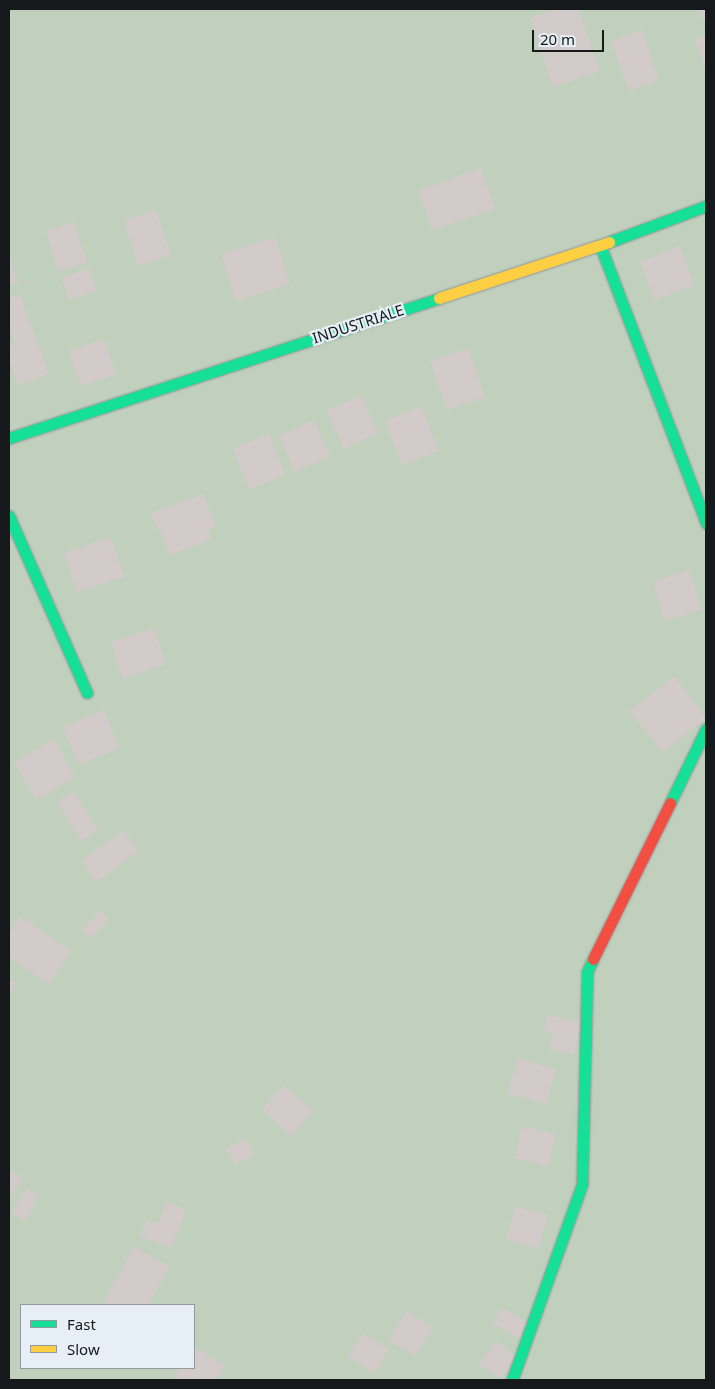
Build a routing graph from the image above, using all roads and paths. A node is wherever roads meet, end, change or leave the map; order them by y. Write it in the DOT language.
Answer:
graph roads {
  1 [pos="706,206"];
  2 [pos="600,245"];
  3 [pos="9,438"];
  4 [pos="9,516"];
  5 [pos="706,522"];
  6 [pos="87,693"];
  7 [pos="706,729"];
  8 [pos="512,1380"];
  1 -- 2 [label="street, INDUSTRIALE"];
  2 -- 3 [label="street, INDUSTRIALE"];
  2 -- 5 [label="street"];
  4 -- 6 [label="street"];
  7 -- 8 [label="street"];
}
